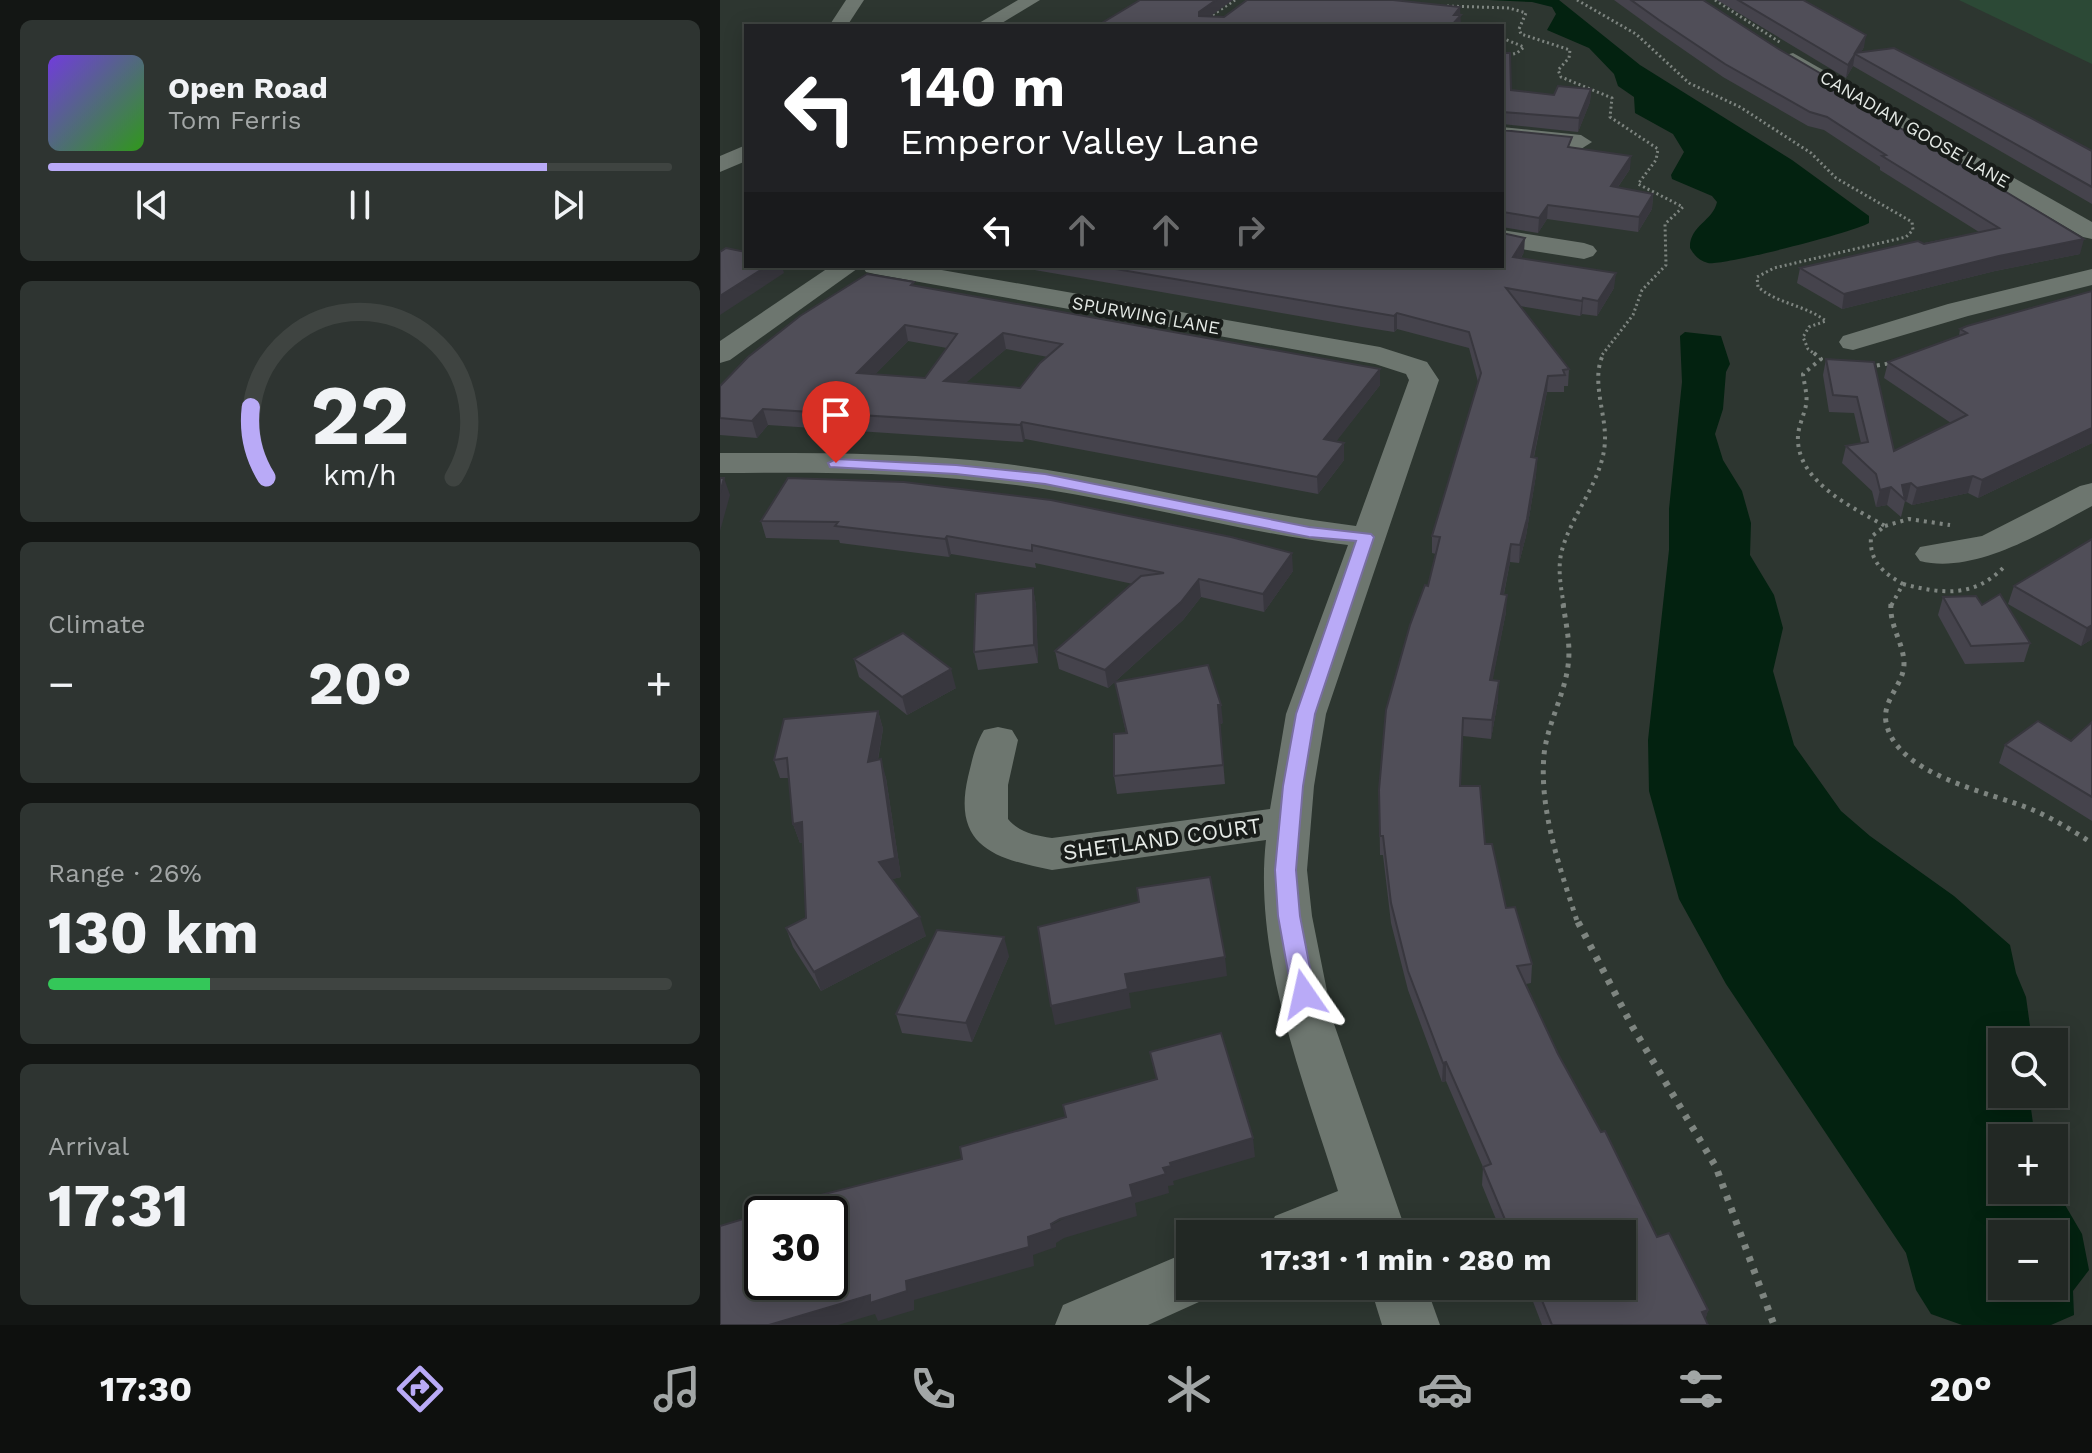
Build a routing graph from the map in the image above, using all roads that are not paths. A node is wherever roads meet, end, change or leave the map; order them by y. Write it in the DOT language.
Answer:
graph roads {
  1 [pos="855,0"];
  2 [pos="1031,0"];
  3 [pos="839,24"];
  4 [pos="987,24"];
  5 [pos="1773,48"];
  6 [pos="1504,134"];
  7 [pos="1581,142"];
  8 [pos="744,153"];
  9 [pos="720,165"];
  10 [pos="2092,232"];
  11 [pos="1504,238"];
  12 [pos="1584,251"];
  13 [pos="845,268"];
  14 [pos="886,268"];
  15 [pos="2092,277"];
  16 [pos="1853,342"];
  17 [pos="720,354"];
  18 [pos="720,463"];
  19 [pos="2092,493"];
  20 [pos="1366,537"];
  21 [pos="1932,554"];
  22 [pos="998,740"];
  23 [pos="1290,822"];
  24 [pos="1374,1219"];
  25 [pos="1176,1284"];
  26 [pos="1403,1300"];
  27 [pos="1084,1325"];
  28 [pos="1411,1325"];
  1 -- 3 [label="street"];
  2 -- 4 [label="street"];
  5 -- 10 [label="street, CANADIAN GOOSE LANE"];
  6 -- 7 [label="street"];
  8 -- 9 [label="street"];
  11 -- 12 [label="street"];
  13 -- 17 [label="street"];
  14 -- 20 [label="street, SPURWING LANE"];
  15 -- 16 [label="street"];
  18 -- 20 [label="street"];
  19 -- 21 [label="street"];
  20 -- 23 [label="street"];
  22 -- 23 [label="street, SHETLAND COURT"];
  23 -- 24 [label="street"];
  25 -- 27 [label="street"];
  26 -- 28 [label="street"];
}
